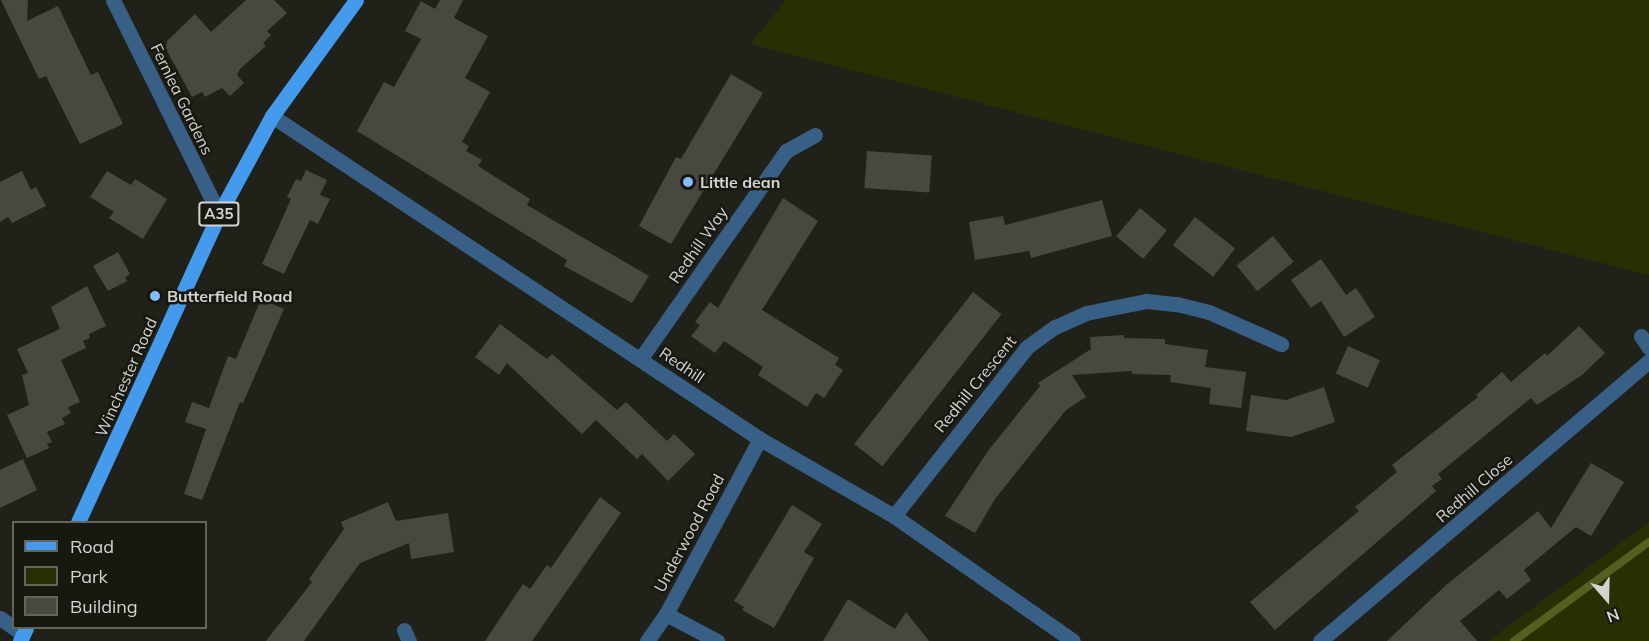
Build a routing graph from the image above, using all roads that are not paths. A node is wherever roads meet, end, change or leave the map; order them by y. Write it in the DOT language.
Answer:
graph roads {
  1 [pos="113,0"];
  2 [pos="356,0"];
  3 [pos="272,116"];
  4 [pos="815,135"];
  5 [pos="219,214"];
  6 [pos="1281,344"];
  7 [pos="641,358"];
  8 [pos="1649,361"];
  9 [pos="760,440"];
  10 [pos="894,516"];
  11 [pos="78,521"];
  12 [pos="666,614"];
  13 [pos="647,641"];
  14 [pos="717,641"];
  15 [pos="1073,641"];
  16 [pos="1320,641"];
  1 -- 5 [label="street, Fernlea Gardens"];
  2 -- 3 [label="main road, Winchester Road / A35"];
  3 -- 5 [label="main road, Winchester Road / A35"];
  3 -- 7 [label="street, Redhill"];
  4 -- 7 [label="street, Redhill Way"];
  5 -- 11 [label="main road, Winchester Road / A35"];
  6 -- 10 [label="street, Redhill Crescent"];
  7 -- 9 [label="street, Redhill"];
  8 -- 16 [label="street, Redhill Close"];
  9 -- 10 [label="street, Redhill"];
  9 -- 12 [label="street, Underwood Road"];
  10 -- 15 [label="street, Redhill"];
  12 -- 13 [label="street, Underwood Road"];
  12 -- 14 [label="street"];
}
